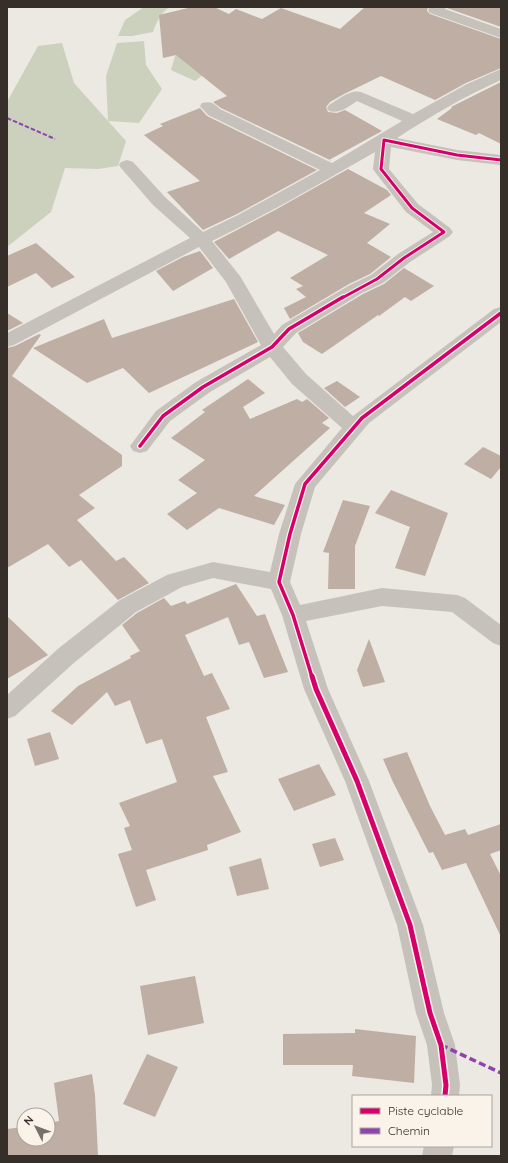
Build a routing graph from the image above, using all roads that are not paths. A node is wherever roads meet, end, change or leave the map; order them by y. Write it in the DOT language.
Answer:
graph roads {
  1 [pos="439,7"];
  2 [pos="501,34"];
  3 [pos="501,74"];
  4 [pos="208,106"];
  5 [pos="335,108"];
  6 [pos="414,120"];
  7 [pos="384,140"];
  8 [pos="501,160"];
  9 [pos="127,164"];
  10 [pos="332,170"];
  11 [pos="201,238"];
  12 [pos="501,313"];
  13 [pos="7,341"];
  14 [pos="272,347"];
  15 [pos="353,427"];
  16 [pos="140,446"];
  17 [pos="280,582"];
  18 [pos="293,615"];
  19 [pos="501,637"];
  20 [pos="7,709"];
  21 [pos="445,1095"];
  1 -- 2 [label="street"];
  3 -- 6 [label="street"];
  4 -- 10 [label="street"];
  5 -- 6 [label="street"];
  6 -- 7 [label="street"];
  7 -- 8 [label="street"];
  7 -- 10 [label="street"];
  7 -- 14 [label="street"];
  9 -- 11 [label="street"];
  10 -- 11 [label="street"];
  11 -- 13 [label="street"];
  11 -- 14 [label="street"];
  12 -- 15 [label="street"];
  14 -- 15 [label="street"];
  14 -- 16 [label="street"];
  15 -- 17 [label="street"];
  17 -- 18 [label="street"];
  17 -- 20 [label="street"];
  18 -- 19 [label="street"];
  18 -- 21 [label="street"];
}
